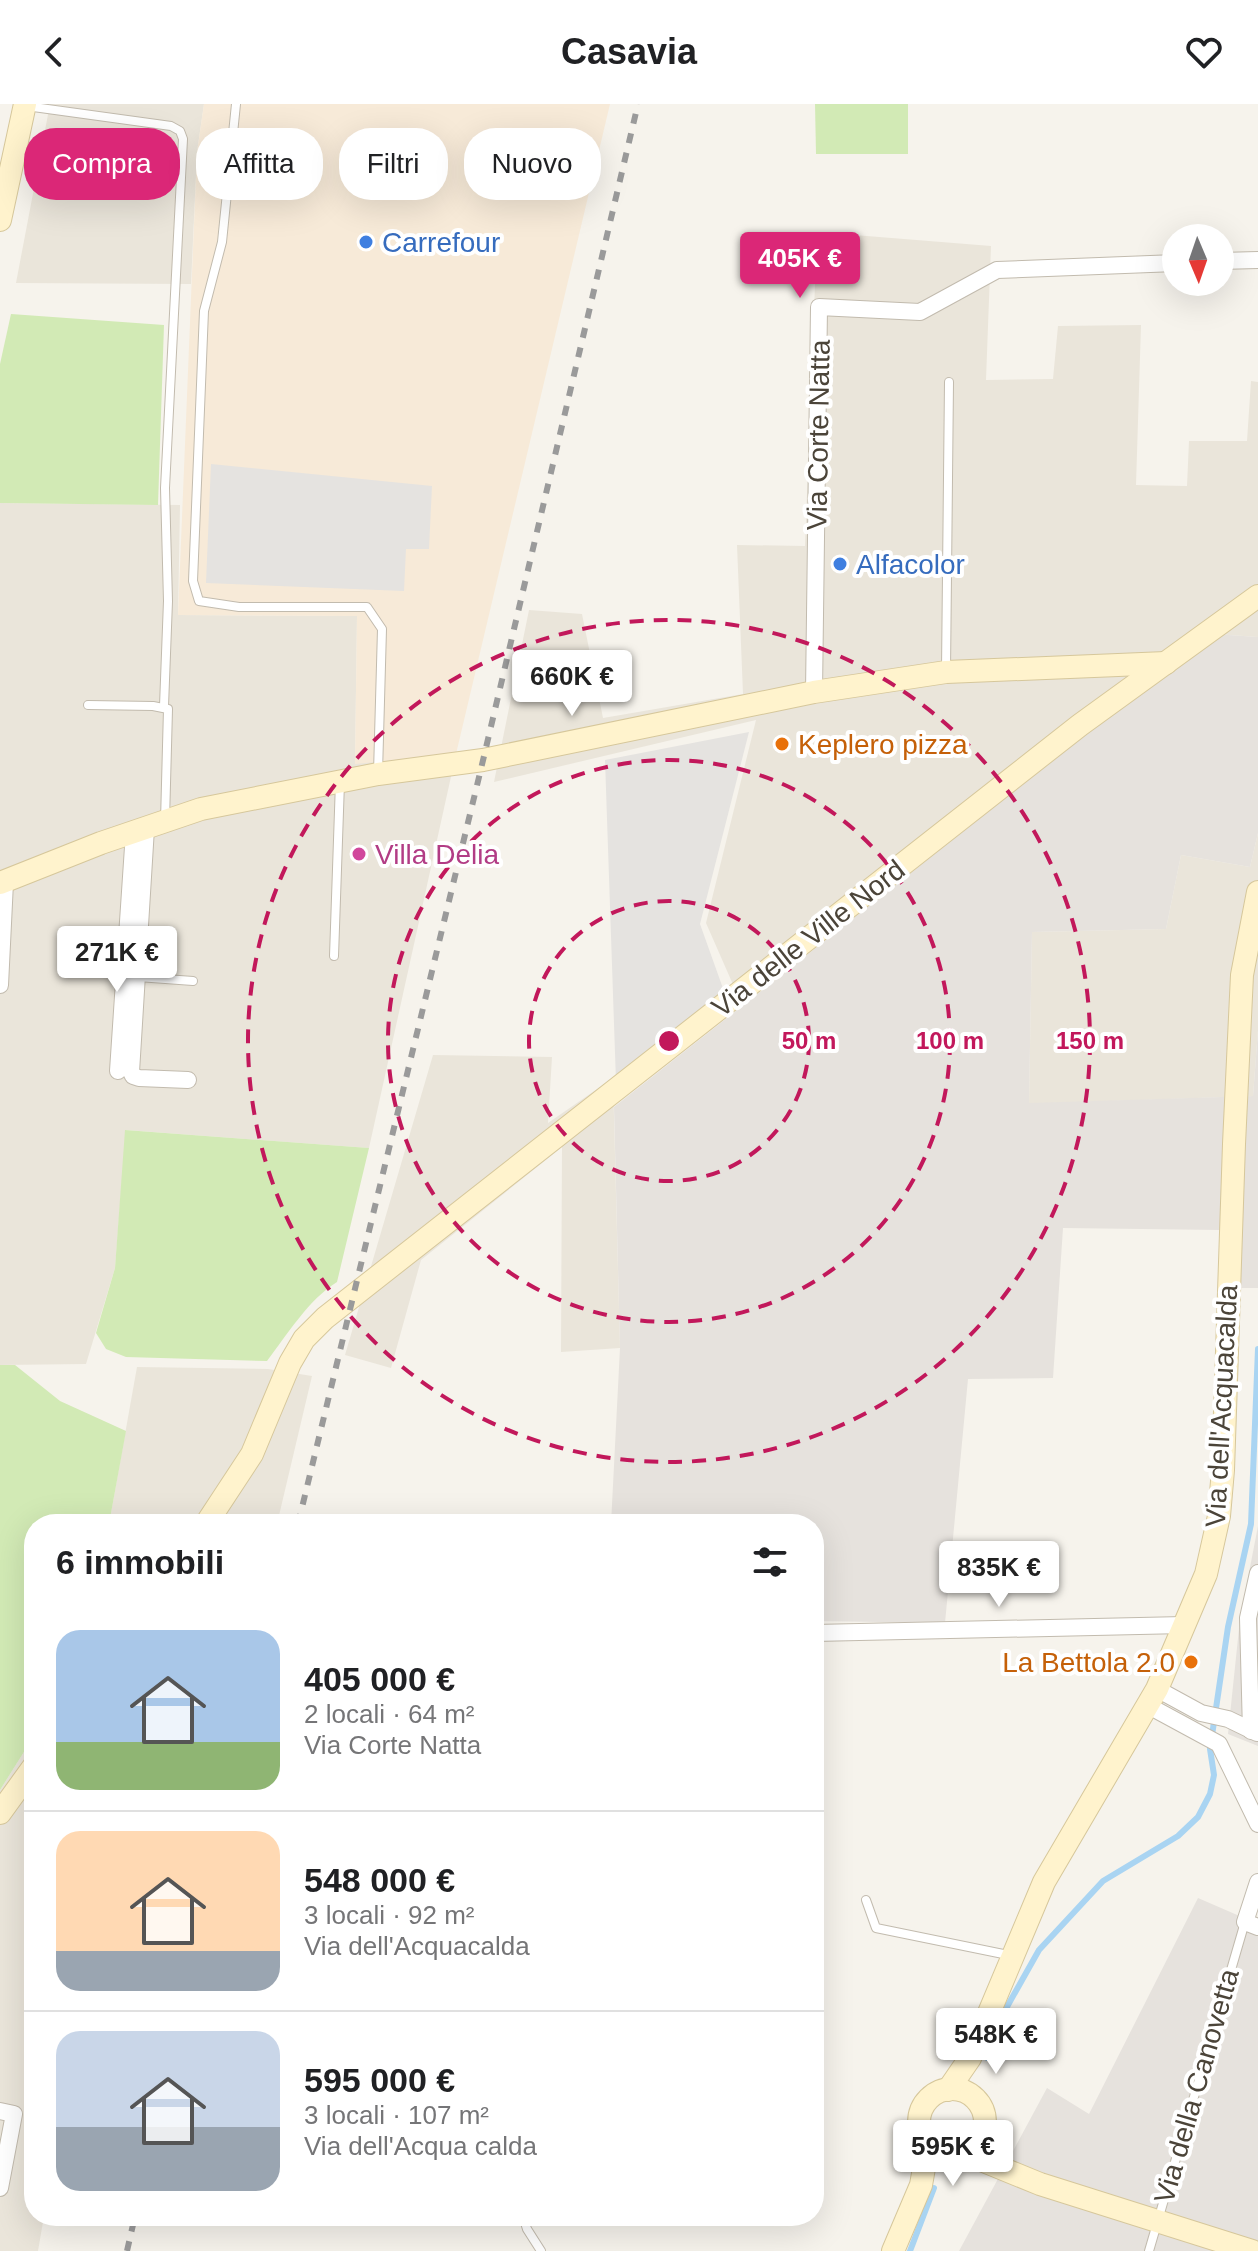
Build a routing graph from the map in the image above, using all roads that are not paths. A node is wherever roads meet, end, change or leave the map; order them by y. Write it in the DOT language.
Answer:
graph roads {
  1 [pos="236,104"];
  2 [pos="25,105"];
  3 [pos="0,220"];
  4 [pos="1258,260"];
  5 [pos="1234,261"];
  6 [pos="1162,264"];
  7 [pos="949,382"];
  8 [pos="1258,596"];
  9 [pos="1166,663"];
  10 [pos="946,672"];
  11 [pos="814,692"];
  12 [pos="88,705"];
  13 [pos="164,706"];
  14 [pos="378,774"];
  15 [pos="340,781"];
  16 [pos="148,827"];
  17 [pos="2,882"];
  18 [pos="1258,892"];
  19 [pos="334,956"];
  20 [pos="138,977"];
  21 [pos="193,981"];
  22 [pos="0,985"];
  23 [pos="118,1071"];
  24 [pos="188,1080"];
  25 [pos="213,1514"];
  26 [pos="1258,1573"];
  27 [pos="1184,1625"];
  28 [pos="824,1633"];
  29 [pos="1152,1697"];
  30 [pos="1255,1732"];
  31 [pos="24,1780"];
  32 [pos="0,1813"];
  33 [pos="1258,1824"];
  34 [pos="1258,1882"];
  35 [pos="866,1900"];
  36 [pos="1252,1925"];
  37 [pos="1013,1956"];
  38 [pos="970,2058"];
  39 [pos="948,2090"];
  40 [pos="977,2101"];
  41 [pos="0,2111"];
  42 [pos="984,2131"];
  43 [pos="928,2145"];
  44 [pos="961,2154"];
  45 [pos="1007,2169"];
  46 [pos="921,2185"];
  47 [pos="0,2188"];
  48 [pos="1157,2223"];
  49 [pos="526,2226"];
  50 [pos="541,2251"];
  51 [pos="893,2251"];
  52 [pos="1149,2251"];
  53 [pos="1252,2251"];
  1 -- 14 [label="lane"];
  2 -- 3 [label="street"];
  2 -- 13 [label="lane"];
  4 -- 5 [label="street"];
  6 -- 11 [label="street, Via Corte Natta"];
  7 -- 10 [label="lane"];
  8 -- 9 [label="street, Via delle Ville Nord"];
  9 -- 10 [label="street"];
  9 -- 25 [label="street, Via delle Ville Nord"];
  10 -- 11 [label="street"];
  11 -- 14 [label="street"];
  12 -- 13 [label="lane"];
  13 -- 16 [label="lane"];
  14 -- 15 [label="street"];
  15 -- 16 [label="street"];
  15 -- 19 [label="lane"];
  16 -- 17 [label="street"];
  16 -- 20 [label="street"];
  16 -- 23 [label="street"];
  17 -- 22 [label="street"];
  18 -- 27 [label="street, Via dell'Acquacalda"];
  20 -- 21 [label="lane"];
  20 -- 24 [label="street"];
  26 -- 30 [label="street"];
  27 -- 28 [label="street"];
  27 -- 29 [label="street, Via dell'Acquacalda"];
  29 -- 30 [label="street"];
  29 -- 33 [label="street"];
  29 -- 37 [label="street, Via dell'Acquacalda"];
  31 -- 32 [label="street"];
  34 -- 36 [label="street, Via della Canovetta"];
  35 -- 37 [label="lane"];
  36 -- 48 [label="lane, Via della Canovetta"];
  37 -- 38 [label="street, Via dell'Acquacalda"];
  38 -- 39 [label="street, Via dell'Acquacalda"];
  38 -- 40 [label="street"];
  39 -- 40 [label="street"];
  39 -- 43 [label="street"];
  40 -- 42 [label="street"];
  41 -- 47 [label="street"];
  42 -- 44 [label="street"];
  42 -- 45 [label="street"];
  43 -- 44 [label="street"];
  43 -- 46 [label="street"];
  44 -- 45 [label="street"];
  44 -- 46 [label="street"];
  45 -- 48 [label="street"];
  46 -- 51 [label="street"];
  48 -- 52 [label="lane, Via della Canovetta"];
  48 -- 53 [label="street"];
  49 -- 50 [label="lane"];
}
